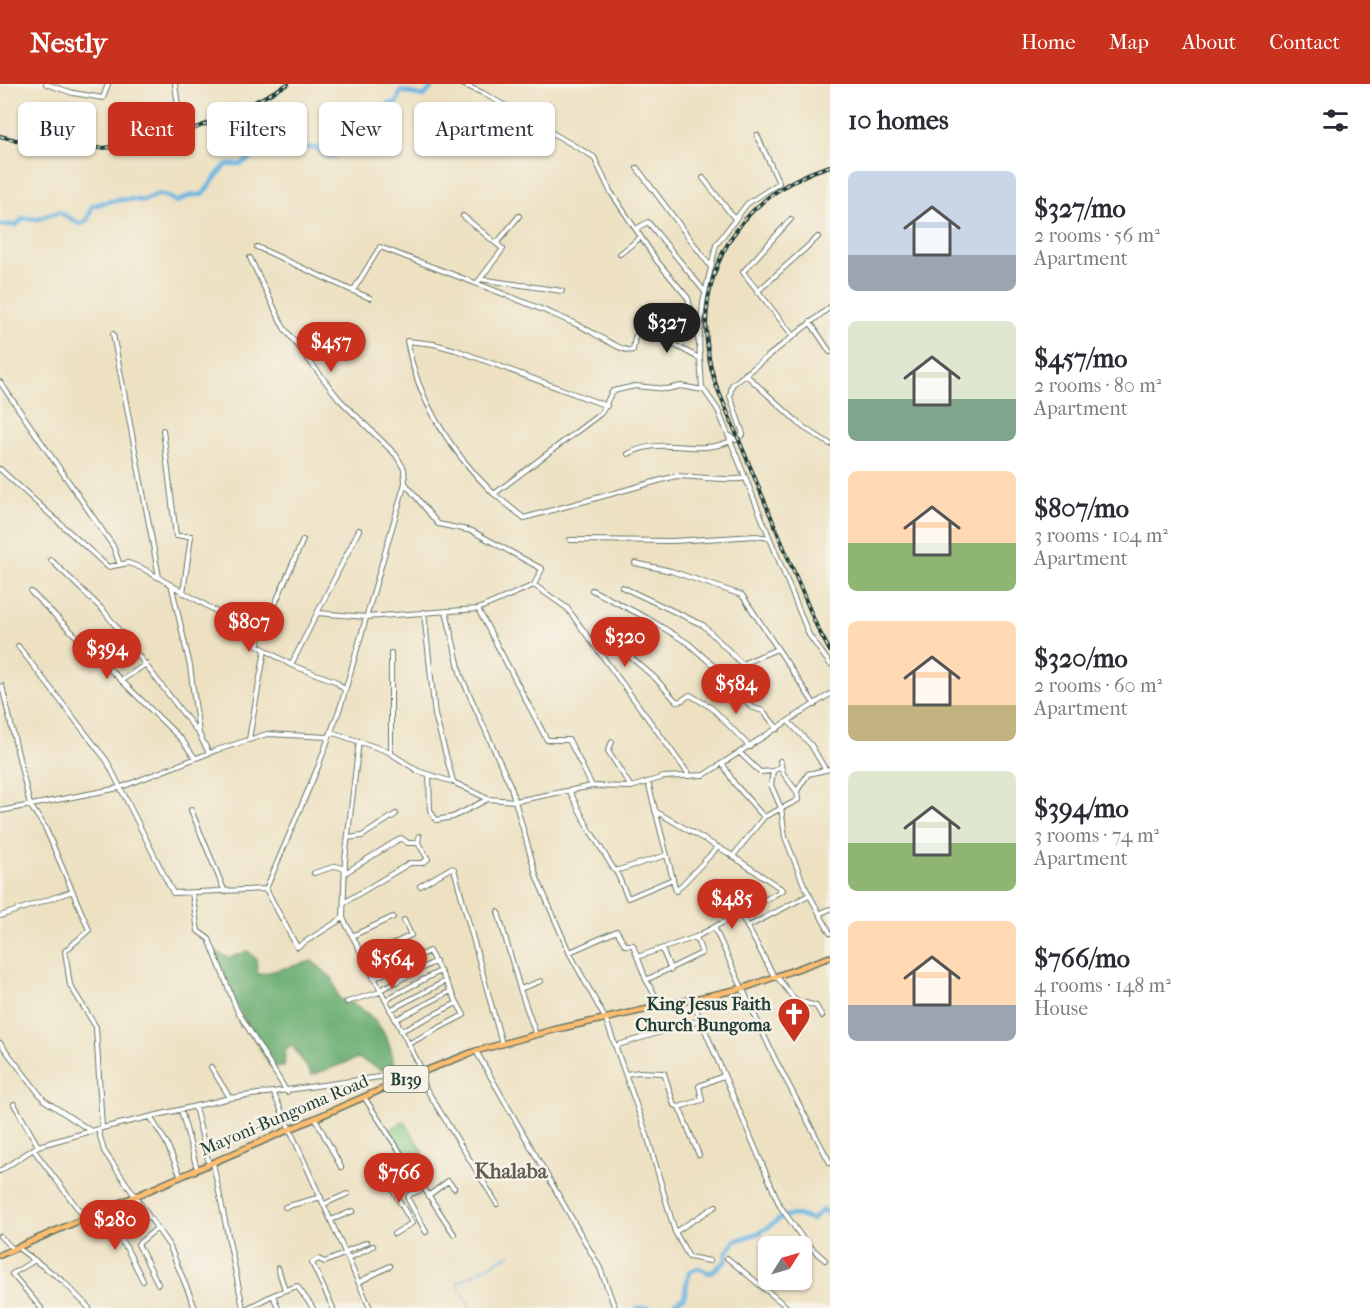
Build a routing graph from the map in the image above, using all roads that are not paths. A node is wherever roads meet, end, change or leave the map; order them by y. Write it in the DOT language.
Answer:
graph roads {
  1 [pos="46,84"];
  2 [pos="108,84"];
  3 [pos="175,84"];
  4 [pos="462,84"];
  5 [pos="178,102"];
  6 [pos="757,135"];
  7 [pos="637,168"];
  8 [pos="703,178"];
  9 [pos="463,216"];
  10 [pos="519,216"];
  11 [pos="735,219"];
  12 [pos="791,219"];
  13 [pos="636,229"];
  14 [pos="642,237"];
  15 [pos="818,237"];
  16 [pos="497,243"];
  17 [pos="257,247"];
  18 [pos="620,254"];
  19 [pos="250,258"];
  20 [pos="711,267"];
  21 [pos="478,281"];
  22 [pos="353,291"];
  23 [pos="562,291"];
  24 [pos="705,292"];
  25 [pos="757,292"];
  26 [pos="370,298"];
  27 [pos="830,307"];
  28 [pos="810,322"];
  29 [pos="113,334"];
  30 [pos="793,336"];
  31 [pos="699,344"];
  32 [pos="830,352"];
  33 [pos="699,358"];
  34 [pos="745,374"];
  35 [pos="0,382"];
  36 [pos="704,390"];
  37 [pos="607,406"];
  38 [pos="162,430"];
  39 [pos="733,441"];
  40 [pos="830,444"];
  41 [pos="628,454"];
  42 [pos="0,469"];
  43 [pos="746,478"];
  44 [pos="405,483"];
  45 [pos="494,494"];
  46 [pos="359,530"];
  47 [pos="769,538"];
  48 [pos="303,540"];
  49 [pos="570,540"];
  50 [pos="51,560"];
  51 [pos="635,563"];
  52 [pos="120,565"];
  53 [pos="159,577"];
  54 [pos="534,585"];
  55 [pos="172,587"];
  56 [pos="622,587"];
  57 [pos="592,590"];
  58 [pos="31,592"];
  59 [pos="183,593"];
  60 [pos="478,609"];
  61 [pos="424,611"];
  62 [pos="446,611"];
  63 [pos="318,613"];
  64 [pos="366,617"];
  65 [pos="610,639"];
  66 [pos="257,645"];
  67 [pos="18,646"];
  68 [pos="777,649"];
  69 [pos="265,650"];
  70 [pos="392,653"];
  71 [pos="146,664"];
  72 [pos="830,664"];
  73 [pos="291,665"];
  74 [pos="122,680"];
  75 [pos="2,686"];
  76 [pos="345,691"];
  77 [pos="830,694"];
  78 [pos="814,705"];
  79 [pos="789,722"];
  80 [pos="778,729"];
  81 [pos="199,734"];
  82 [pos="330,735"];
  83 [pos="249,739"];
  84 [pos="359,741"];
  85 [pos="612,742"];
  86 [pos="750,747"];
  87 [pos="209,753"];
  88 [pos="391,753"];
  89 [pos="740,753"];
  90 [pos="195,758"];
  91 [pos="780,761"];
  92 [pos="723,764"];
  93 [pos="780,767"];
  94 [pos="828,769"];
  95 [pos="773,771"];
  96 [pos="429,776"];
  97 [pos="691,777"];
  98 [pos="453,782"];
  99 [pos="648,782"];
  100 [pos="592,786"];
  101 [pos="631,787"];
  102 [pos="119,788"];
  103 [pos="570,790"];
  104 [pos="797,793"];
  105 [pos="488,799"];
  106 [pos="516,801"];
  107 [pos="30,805"];
  108 [pos="781,808"];
  109 [pos="191,810"];
  110 [pos="0,811"];
  111 [pos="655,811"];
  112 [pos="396,814"];
  113 [pos="764,817"];
  114 [pos="419,836"];
  115 [pos="348,837"];
  116 [pos="418,843"];
  117 [pos="718,847"];
  118 [pos="667,855"];
  119 [pos="733,856"];
  120 [pos="345,871"];
  121 [pos="616,871"];
  122 [pos="314,873"];
  123 [pos="673,879"];
  124 [pos="420,886"];
  125 [pos="266,889"];
  126 [pos="73,891"];
  127 [pos="225,892"];
  128 [pos="192,893"];
  129 [pos="809,895"];
  130 [pos="345,902"];
  131 [pos="830,909"];
  132 [pos="498,912"];
  133 [pos="740,913"];
  134 [pos="821,913"];
  135 [pos="0,916"];
  136 [pos="393,917"];
  137 [pos="343,918"];
  138 [pos="404,920"];
  139 [pos="714,927"];
  140 [pos="747,927"];
  141 [pos="830,933"];
  142 [pos="352,936"];
  143 [pos="696,937"];
  144 [pos="662,949"];
  145 [pos="569,952"];
  146 [pos="637,957"];
  147 [pos="830,957"];
  148 [pos="363,960"];
  149 [pos="436,961"];
  150 [pos="671,970"];
  151 [pos="440,971"];
  152 [pos="777,978"];
  153 [pos="373,979"];
  154 [pos="646,980"];
  155 [pos="446,981"];
  156 [pos="541,981"];
  157 [pos="744,988"];
  158 [pos="520,989"];
  159 [pos="380,991"];
  160 [pos="451,991"];
  161 [pos="384,1000"];
  162 [pos="692,1000"];
  163 [pos="347,1002"];
  164 [pos="457,1003"];
  165 [pos="662,1008"];
  166 [pos="390,1010"];
  167 [pos="822,1016"];
  168 [pos="395,1020"];
  169 [pos="606,1020"];
  170 [pos="700,1020"];
  171 [pos="401,1031"];
  172 [pos="536,1035"];
  173 [pos="0,1043"];
  174 [pos="408,1044"];
  175 [pos="502,1044"];
  176 [pos="615,1046"];
  177 [pos="476,1052"];
  178 [pos="211,1067"];
  179 [pos="420,1071"];
  180 [pos="626,1074"];
  181 [pos="723,1076"];
  182 [pos="287,1092"];
  183 [pos="274,1094"];
  184 [pos="364,1097"];
  185 [pos="230,1098"];
  186 [pos="14,1104"];
  187 [pos="195,1107"];
  188 [pos="679,1107"];
  189 [pos="181,1110"];
  190 [pos="151,1118"];
  191 [pos="315,1118"];
  192 [pos="100,1129"];
  193 [pos="290,1130"];
  194 [pos="92,1131"];
  195 [pos="38,1146"];
  196 [pos="33,1149"];
  197 [pos="400,1154"];
  198 [pos="699,1155"];
  199 [pos="830,1163"];
  200 [pos="211,1164"];
  201 [pos="341,1167"];
  202 [pos="197,1169"];
  203 [pos="0,1171"];
  204 [pos="181,1177"];
  205 [pos="454,1188"];
  206 [pos="423,1189"];
  207 [pos="347,1194"];
  208 [pos="428,1196"];
  209 [pos="136,1197"];
  210 [pos="321,1197"];
  211 [pos="324,1204"];
  212 [pos="497,1204"];
  213 [pos="716,1206"];
  214 [pos="285,1207"];
  215 [pos="101,1211"];
  216 [pos="353,1211"];
  217 [pos="85,1218"];
  218 [pos="331,1220"];
  219 [pos="157,1228"];
  220 [pos="426,1232"];
  221 [pos="675,1232"];
  222 [pos="394,1234"];
  223 [pos="454,1234"];
  224 [pos="0,1236"];
  225 [pos="367,1242"];
  226 [pos="373,1246"];
  227 [pos="15,1248"];
  228 [pos="345,1252"];
  229 [pos="0,1254"];
  230 [pos="727,1258"];
  231 [pos="348,1259"];
  232 [pos="35,1260"];
  233 [pos="825,1260"];
  234 [pos="710,1261"];
  235 [pos="390,1266"];
  236 [pos="279,1268"];
  237 [pos="143,1281"];
  238 [pos="359,1282"];
  239 [pos="158,1284"];
  240 [pos="285,1290"];
  241 [pos="273,1295"];
  242 [pos="41,1308"];
  243 [pos="89,1308"];
  244 [pos="195,1308"];
  245 [pos="245,1308"];
  246 [pos="278,1308"];
  247 [pos="313,1308"];
  248 [pos="333,1308"];
  249 [pos="370,1308"];
  250 [pos="615,1308"];
  251 [pos="788,1308"];
  1 -- 2 [label="street"];
  3 -- 5 [label="street"];
  4 -- 13 [label="street"];
  6 -- 11 [label="street"];
  7 -- 20 [label="street"];
  8 -- 11 [label="street"];
  9 -- 16 [label="street"];
  10 -- 16 [label="street"];
  11 -- 20 [label="street"];
  12 -- 25 [label="street"];
  13 -- 14 [label="street"];
  13 -- 24 [label="street"];
  14 -- 18 [label="street"];
  14 -- 31 [label="street"];
  15 -- 25 [label="street"];
  16 -- 21 [label="street"];
  17 -- 22 [label="street"];
  19 -- 44 [label="street"];
  20 -- 24 [label="street"];
  21 -- 22 [label="street"];
  21 -- 23 [label="street"];
  21 -- 33 [label="street"];
  22 -- 26 [label="street"];
  24 -- 31 [label="street"];
  25 -- 30 [label="street"];
  27 -- 28 [label="street"];
  28 -- 30 [label="street"];
  28 -- 32 [label="street"];
  29 -- 53 [label="street"];
  30 -- 34 [label="street"];
  31 -- 33 [label="street"];
  33 -- 36 [label="street"];
  34 -- 39 [label="street"];
  34 -- 40 [label="street"];
  35 -- 52 [label="street"];
  36 -- 37 [label="street"];
  36 -- 39 [label="street"];
  37 -- 45 [label="street"];
  37 -- 45 [label="street"];
  38 -- 59 [label="street"];
  39 -- 41 [label="street"];
  39 -- 43 [label="street"];
  42 -- 52 [label="street"];
  43 -- 45 [label="street"];
  43 -- 47 [label="street"];
  44 -- 54 [label="street"];
  44 -- 64 [label="street"];
  46 -- 63 [label="street"];
  47 -- 49 [label="street"];
  47 -- 72 [label="street"];
  48 -- 66 [label="street"];
  50 -- 71 [label="street"];
  51 -- 68 [label="street"];
  52 -- 53 [label="street"];
  53 -- 55 [label="street"];
  54 -- 60 [label="street"];
  54 -- 97 [label="street"];
  55 -- 59 [label="street"];
  55 -- 81 [label="street"];
  56 -- 68 [label="street"];
  57 -- 80 [label="street"];
  58 -- 74 [label="street"];
  59 -- 66 [label="street"];
  60 -- 62 [label="street"];
  60 -- 100 [label="street"];
  61 -- 62 [label="street"];
  61 -- 64 [label="street"];
  61 -- 98 [label="street"];
  62 -- 106 [label="street"];
  63 -- 64 [label="street"];
  63 -- 73 [label="street"];
  64 -- 76 [label="street"];
  65 -- 86 [label="street"];
  66 -- 69 [label="street"];
  67 -- 102 [label="street"];
  68 -- 78 [label="street"];
  69 -- 73 [label="street"];
  69 -- 83 [label="street"];
  70 -- 88 [label="street"];
  71 -- 74 [label="street"];
  71 -- 81 [label="street"];
  73 -- 76 [label="street"];
  74 -- 90 [label="street"];
  75 -- 107 [label="street"];
  76 -- 82 [label="street"];
  77 -- 78 [label="street"];
  78 -- 79 [label="street"];
  79 -- 80 [label="street"];
  79 -- 94 [label="street"];
  80 -- 86 [label="street"];
  81 -- 87 [label="street"];
  82 -- 83 [label="street"];
  82 -- 84 [label="street"];
  82 -- 125 [label="street"];
  83 -- 87 [label="street"];
  84 -- 88 [label="street"];
  84 -- 115 [label="street"];
  85 -- 101 [label="street"];
  86 -- 89 [label="street"];
  87 -- 90 [label="street"];
  88 -- 96 [label="street"];
  89 -- 92 [label="street"];
  89 -- 95 [label="street"];
  90 -- 102 [label="street"];
  91 -- 93 [label="street"];
  92 -- 97 [label="street"];
  92 -- 113 [label="street"];
  93 -- 95 [label="street"];
  93 -- 104 [label="street"];
  94 -- 104 [label="street"];
  95 -- 108 [label="street"];
  96 -- 98 [label="street"];
  96 -- 105 [label="street"];
  97 -- 99 [label="street"];
  98 -- 105 [label="street"];
  99 -- 101 [label="street"];
  99 -- 111 [label="street"];
  100 -- 101 [label="street"];
  100 -- 103 [label="street"];
  102 -- 107 [label="street"];
  102 -- 128 [label="street"];
  103 -- 106 [label="street"];
  103 -- 121 [label="street"];
  104 -- 108 [label="street"];
  105 -- 106 [label="street"];
  106 -- 145 [label="street"];
  107 -- 110 [label="street"];
  107 -- 126 [label="street"];
  108 -- 113 [label="street"];
  108 -- 129 [label="street"];
  109 -- 127 [label="street"];
  111 -- 117 [label="street"];
  111 -- 118 [label="street"];
  112 -- 115 [label="street"];
  113 -- 119 [label="street"];
  114 -- 116 [label="street"];
  115 -- 120 [label="street"];
  116 -- 120 [label="street"];
  116 -- 130 [label="street"];
  117 -- 119 [label="street"];
  117 -- 123 [label="street"];
  118 -- 121 [label="street"];
  118 -- 123 [label="street"];
  119 -- 133 [label="street"];
  120 -- 122 [label="street"];
  120 -- 130 [label="street"];
  121 -- 123 [label="street"];
  124 -- 175 [label="street"];
  125 -- 127 [label="street"];
  125 -- 137 [label="street"];
  126 -- 135 [label="street"];
  126 -- 192 [label="street"];
  127 -- 128 [label="street"];
  128 -- 182 [label="street"];
  129 -- 134 [label="street"];
  129 -- 140 [label="street"];
  130 -- 137 [label="street"];
  131 -- 134 [label="street"];
  132 -- 158 [label="street"];
  133 -- 139 [label="street"];
  133 -- 140 [label="street"];
  134 -- 141 [label="street"];
  136 -- 142 [label="street"];
  137 -- 142 [label="street"];
  138 -- 148 [label="street"];
  139 -- 143 [label="street"];
  139 -- 157 [label="street"];
  140 -- 152 [label="street"];
  142 -- 148 [label="street"];
  143 -- 144 [label="street"];
  143 -- 150 [label="street"];
  144 -- 146 [label="street"];
  144 -- 150 [label="street"];
  145 -- 146 [label="street"];
  145 -- 169 [label="street"];
  146 -- 154 [label="street"];
  147 -- 152 [label="main road, Mayoni-Bungoma Road / B139"];
  148 -- 153 [label="street"];
  149 -- 151 [label="street"];
  149 -- 153 [label="street"];
  149 -- 159 [label="street"];
  150 -- 154 [label="street"];
  151 -- 155 [label="street"];
  151 -- 161 [label="street"];
  152 -- 157 [label="main road, Mayoni-Bungoma Road / B139"];
  152 -- 167 [label="street"];
  153 -- 159 [label="street"];
  154 -- 165 [label="street"];
  155 -- 160 [label="street"];
  155 -- 166 [label="street"];
  156 -- 158 [label="street"];
  157 -- 162 [label="main road, Mayoni-Bungoma Road / B139"];
  157 -- 199 [label="street"];
  158 -- 172 [label="street"];
  159 -- 161 [label="street"];
  159 -- 163 [label="street"];
  160 -- 164 [label="street"];
  160 -- 168 [label="street"];
  161 -- 166 [label="street"];
  162 -- 165 [label="main road, Mayoni-Bungoma Road / B139"];
  162 -- 170 [label="street"];
  164 -- 171 [label="street"];
  164 -- 174 [label="street"];
  165 -- 169 [label="main road, Mayoni-Bungoma Road / B139"];
  166 -- 168 [label="street"];
  168 -- 171 [label="street"];
  169 -- 172 [label="main road, Mayoni-Bungoma Road / B139"];
  169 -- 176 [label="street"];
  170 -- 176 [label="street"];
  170 -- 181 [label="street"];
  171 -- 174 [label="street"];
  172 -- 175 [label="main road, Mayoni-Bungoma Road / B139"];
  173 -- 194 [label="street"];
  174 -- 179 [label="street"];
  175 -- 177 [label="main road, Mayoni-Bungoma Road / B139"];
  176 -- 180 [label="street"];
  177 -- 179 [label="main road, Mayoni-Bungoma Road / B139"];
  177 -- 250 [label="street"];
  178 -- 185 [label="street"];
  179 -- 182 [label="street"];
  179 -- 184 [label="main road, Mayoni-Bungoma Road / B139"];
  179 -- 212 [label="street"];
  180 -- 188 [label="street"];
  180 -- 221 [label="street"];
  181 -- 188 [label="street"];
  181 -- 233 [label="street"];
  182 -- 183 [label="street"];
  183 -- 185 [label="street"];
  183 -- 193 [label="street"];
  184 -- 191 [label="main road, Mayoni-Bungoma Road / B139"];
  184 -- 197 [label="street"];
  185 -- 187 [label="street"];
  186 -- 195 [label="street"];
  187 -- 189 [label="street"];
  187 -- 200 [label="street"];
  188 -- 198 [label="street"];
  189 -- 190 [label="street"];
  189 -- 202 [label="street"];
  190 -- 192 [label="street"];
  190 -- 204 [label="street"];
  191 -- 193 [label="main road, Mayoni-Bungoma Road / B139"];
  191 -- 201 [label="street"];
  192 -- 194 [label="street"];
  192 -- 209 [label="street"];
  193 -- 200 [label="main road, Mayoni-Bungoma Road / B139"];
  193 -- 210 [label="street"];
  194 -- 195 [label="street"];
  195 -- 196 [label="street"];
  196 -- 203 [label="street"];
  196 -- 217 [label="street"];
  197 -- 206 [label="street"];
  197 -- 222 [label="street"];
  200 -- 202 [label="main road, Mayoni-Bungoma Road / B139"];
  200 -- 245 [label="street"];
  202 -- 204 [label="main road, Mayoni-Bungoma Road / B139"];
  204 -- 209 [label="main road, Mayoni-Bungoma Road / B139"];
  205 -- 208 [label="street"];
  206 -- 208 [label="street"];
  206 -- 220 [label="street"];
  207 -- 211 [label="street"];
  208 -- 223 [label="street"];
  209 -- 215 [label="main road, Mayoni-Bungoma Road / B139"];
  209 -- 219 [label="street"];
  210 -- 211 [label="street"];
  210 -- 214 [label="street"];
  211 -- 218 [label="street"];
  213 -- 221 [label="street"];
  215 -- 217 [label="main road, Mayoni-Bungoma Road / B139"];
  215 -- 237 [label="street"];
  216 -- 218 [label="street"];
  217 -- 227 [label="main road, Mayoni-Bungoma Road / B139"];
  218 -- 228 [label="street"];
  219 -- 239 [label="street"];
  219 -- 244 [label="street"];
  221 -- 234 [label="street"];
  224 -- 227 [label="street"];
  225 -- 228 [label="street"];
  226 -- 231 [label="street"];
  227 -- 229 [label="main road, Mayoni-Bungoma Road / B139"];
  227 -- 232 [label="street"];
  228 -- 231 [label="street"];
  228 -- 248 [label="street"];
  230 -- 251 [label="street"];
  231 -- 238 [label="street"];
  232 -- 242 [label="street"];
  232 -- 243 [label="street"];
  235 -- 238 [label="street"];
  236 -- 240 [label="street"];
  238 -- 249 [label="street"];
  240 -- 241 [label="street"];
  240 -- 247 [label="street"];
  241 -- 245 [label="street"];
  241 -- 246 [label="street"];
}
